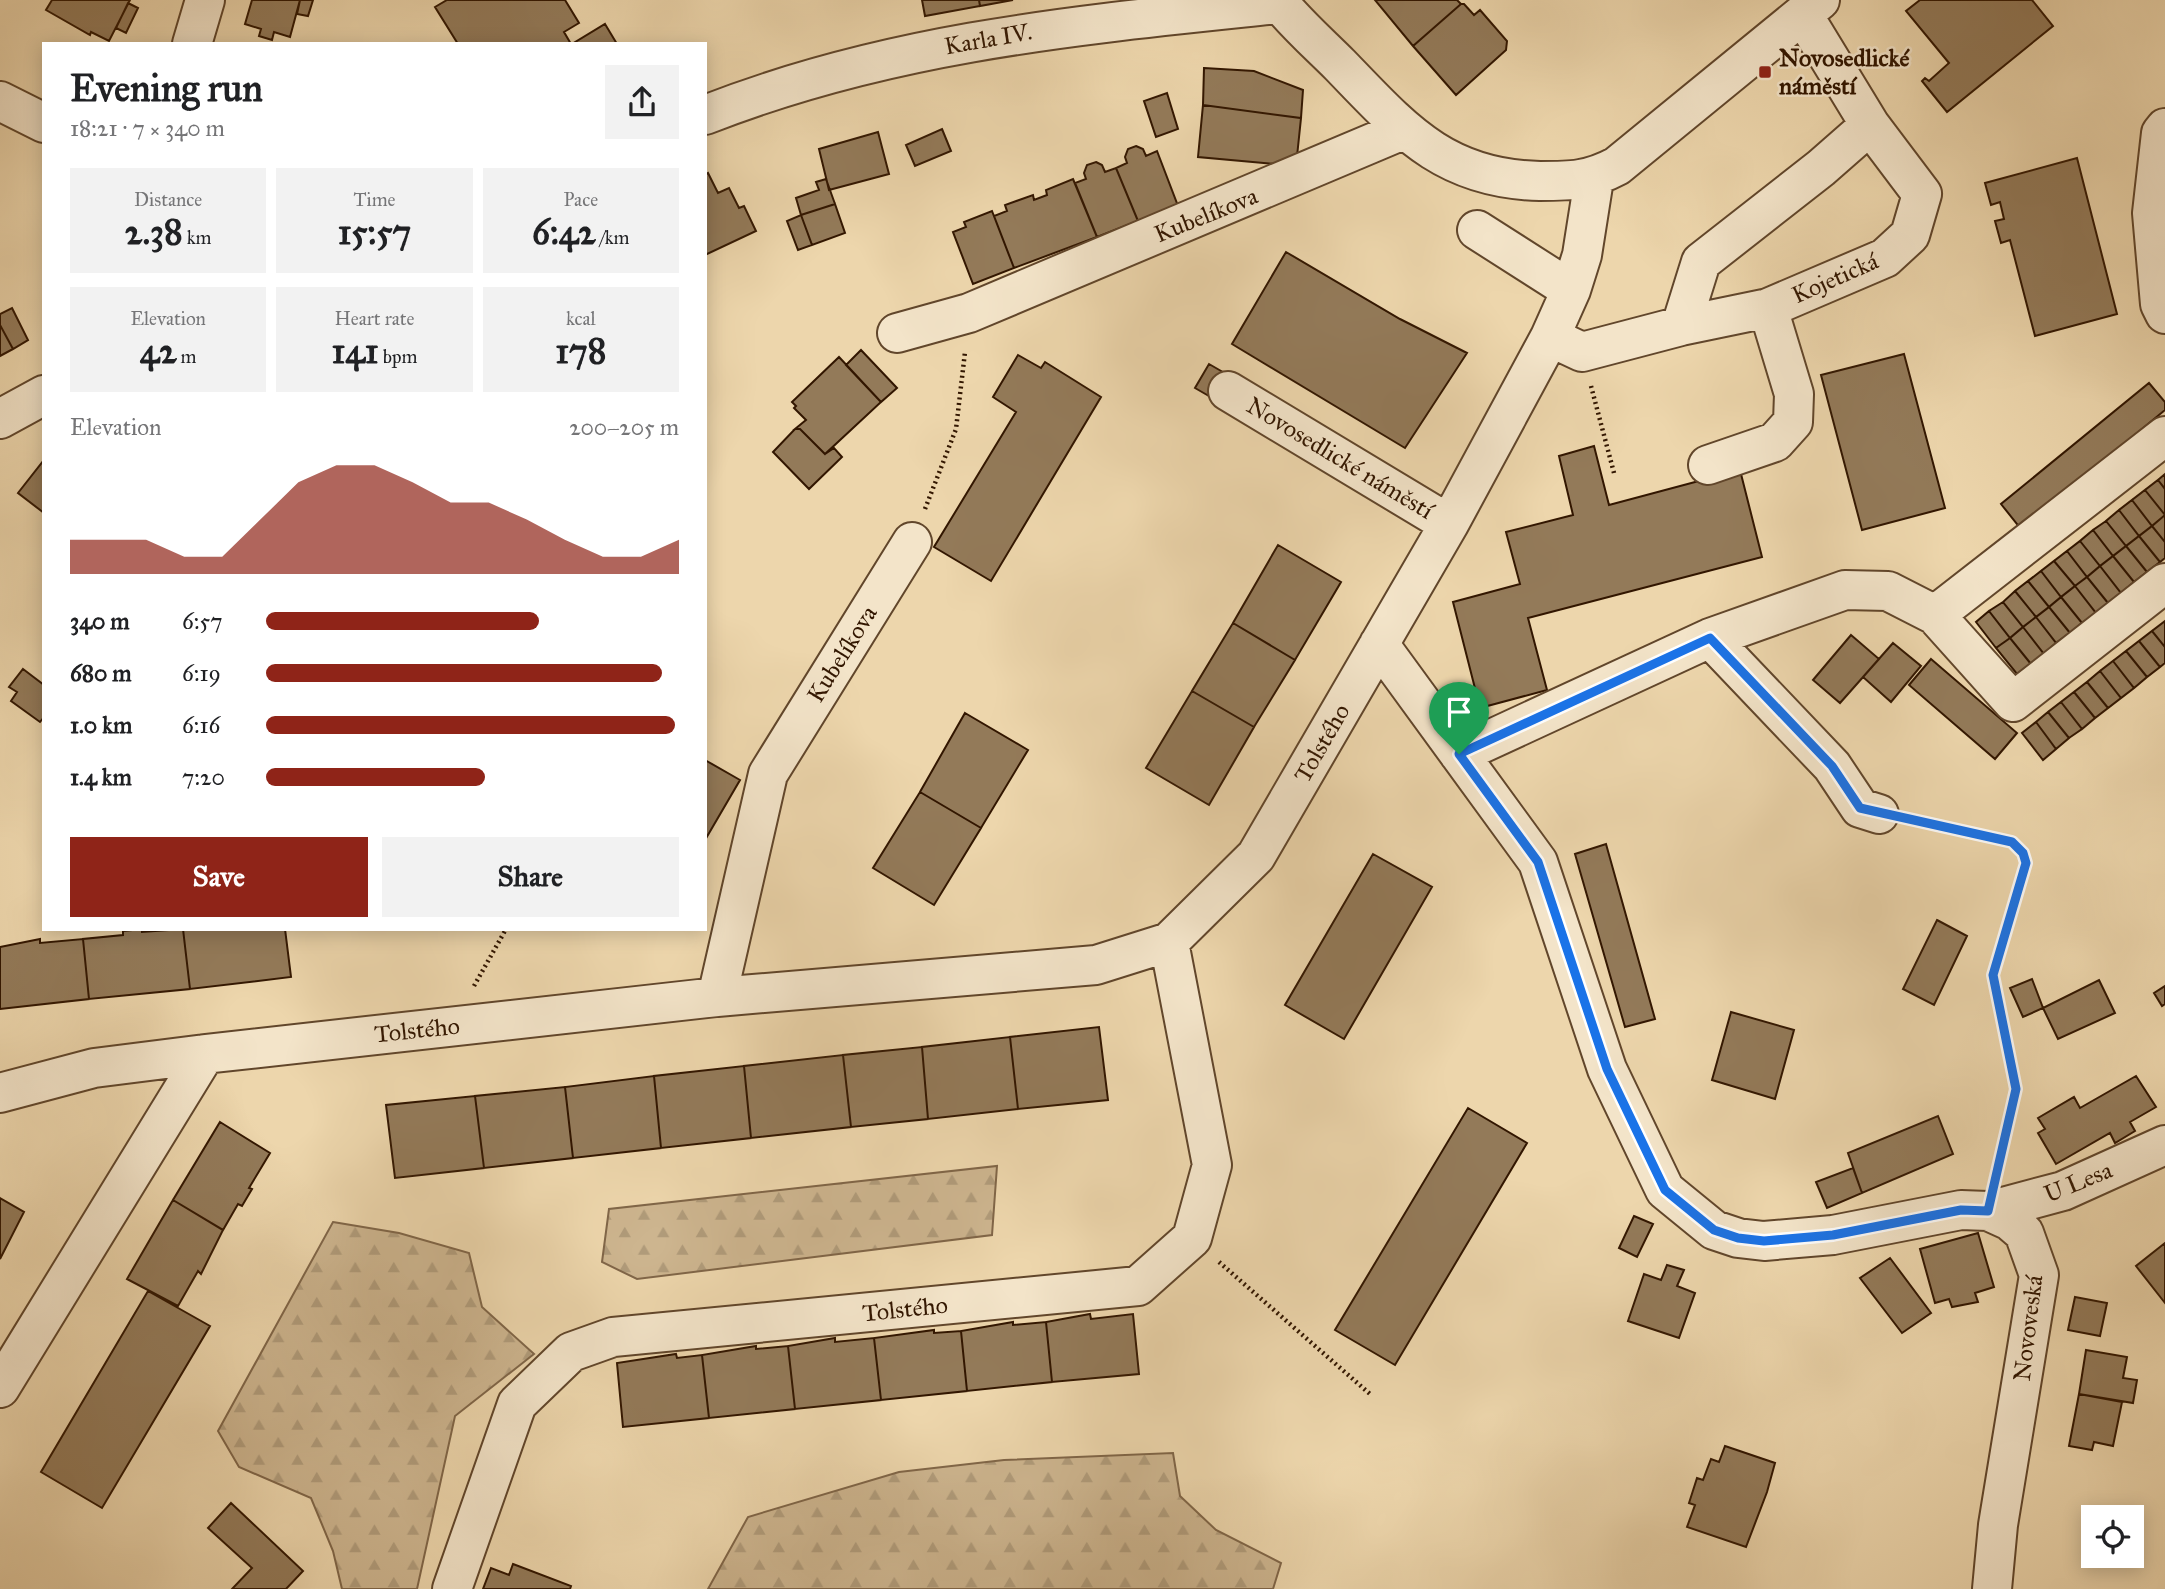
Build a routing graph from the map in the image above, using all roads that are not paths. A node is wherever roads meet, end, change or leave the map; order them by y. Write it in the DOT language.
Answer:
graph roads {
  1 [pos="205,0"];
  2 [pos="1278,2"];
  3 [pos="1811,8"];
  4 [pos="192,42"];
  5 [pos="0,102"];
  6 [pos="707,114"];
  7 [pos="42,122"];
  8 [pos="1870,125"];
  9 [pos="2165,128"];
  10 [pos="1403,130"];
  11 [pos="1594,179"];
  12 [pos="1477,230"];
  13 [pos="1571,290"];
  14 [pos="1768,308"];
  15 [pos="2165,314"];
  16 [pos="1681,326"];
  17 [pos="897,333"];
  18 [pos="1566,344"];
  19 [pos="1228,391"];
  20 [pos="42,396"];
  21 [pos="0,419"];
  22 [pos="2165,436"];
  23 [pos="1708,465"];
  24 [pos="1449,524"];
  25 [pos="912,542"];
  26 [pos="2165,583"];
  27 [pos="1935,615"];
  28 [pos="1710,638"];
  29 [pos="1379,644"];
  30 [pos="1459,754"];
  31 [pos="1879,814"];
  32 [pos="1169,942"];
  33 [pos="717,997"];
  34 [pos="205,1054"];
  35 [pos="0,1093"];
  36 [pos="2165,1145"];
  37 [pos="1988,1211"];
  38 [pos="0,1388"];
  39 [pos="452,1589"];
  40 [pos="1992,1589"];
  1 -- 4 [label="street"];
  2 -- 6 [label="street, Karla IV."];
  2 -- 10 [label="street"];
  3 -- 8 [label="street, Kojetická"];
  3 -- 11 [label="street"];
  5 -- 7 [label="street"];
  8 -- 14 [label="street, Kojetická"];
  8 -- 16 [label="street"];
  9 -- 15 [label="street"];
  10 -- 11 [label="street"];
  10 -- 17 [label="street, Kubelíkova"];
  11 -- 13 [label="street, Novosedlické náměstí"];
  12 -- 13 [label="street"];
  13 -- 18 [label="street, Novosedlické náměstí"];
  14 -- 16 [label="street"];
  14 -- 23 [label="street"];
  16 -- 18 [label="street"];
  18 -- 24 [label="street, Novosedlické náměstí"];
  19 -- 24 [label="street, Novosedlické náměstí"];
  20 -- 21 [label="street"];
  22 -- 27 [label="street"];
  24 -- 29 [label="street, Tolstého"];
  25 -- 33 [label="street, Kubelíkova"];
  26 -- 27 [label="street"];
  27 -- 28 [label="street"];
  28 -- 30 [label="street"];
  28 -- 31 [label="street"];
  29 -- 30 [label="street"];
  29 -- 32 [label="street, Tolstého"];
  30 -- 37 [label="street"];
  32 -- 33 [label="street, Tolstého"];
  32 -- 39 [label="street, Tolstého"];
  33 -- 34 [label="street, Tolstého"];
  34 -- 35 [label="street, Tolstého"];
  34 -- 38 [label="street"];
  36 -- 37 [label="street, U Lesa"];
  37 -- 40 [label="street, Novoveská"];
}
